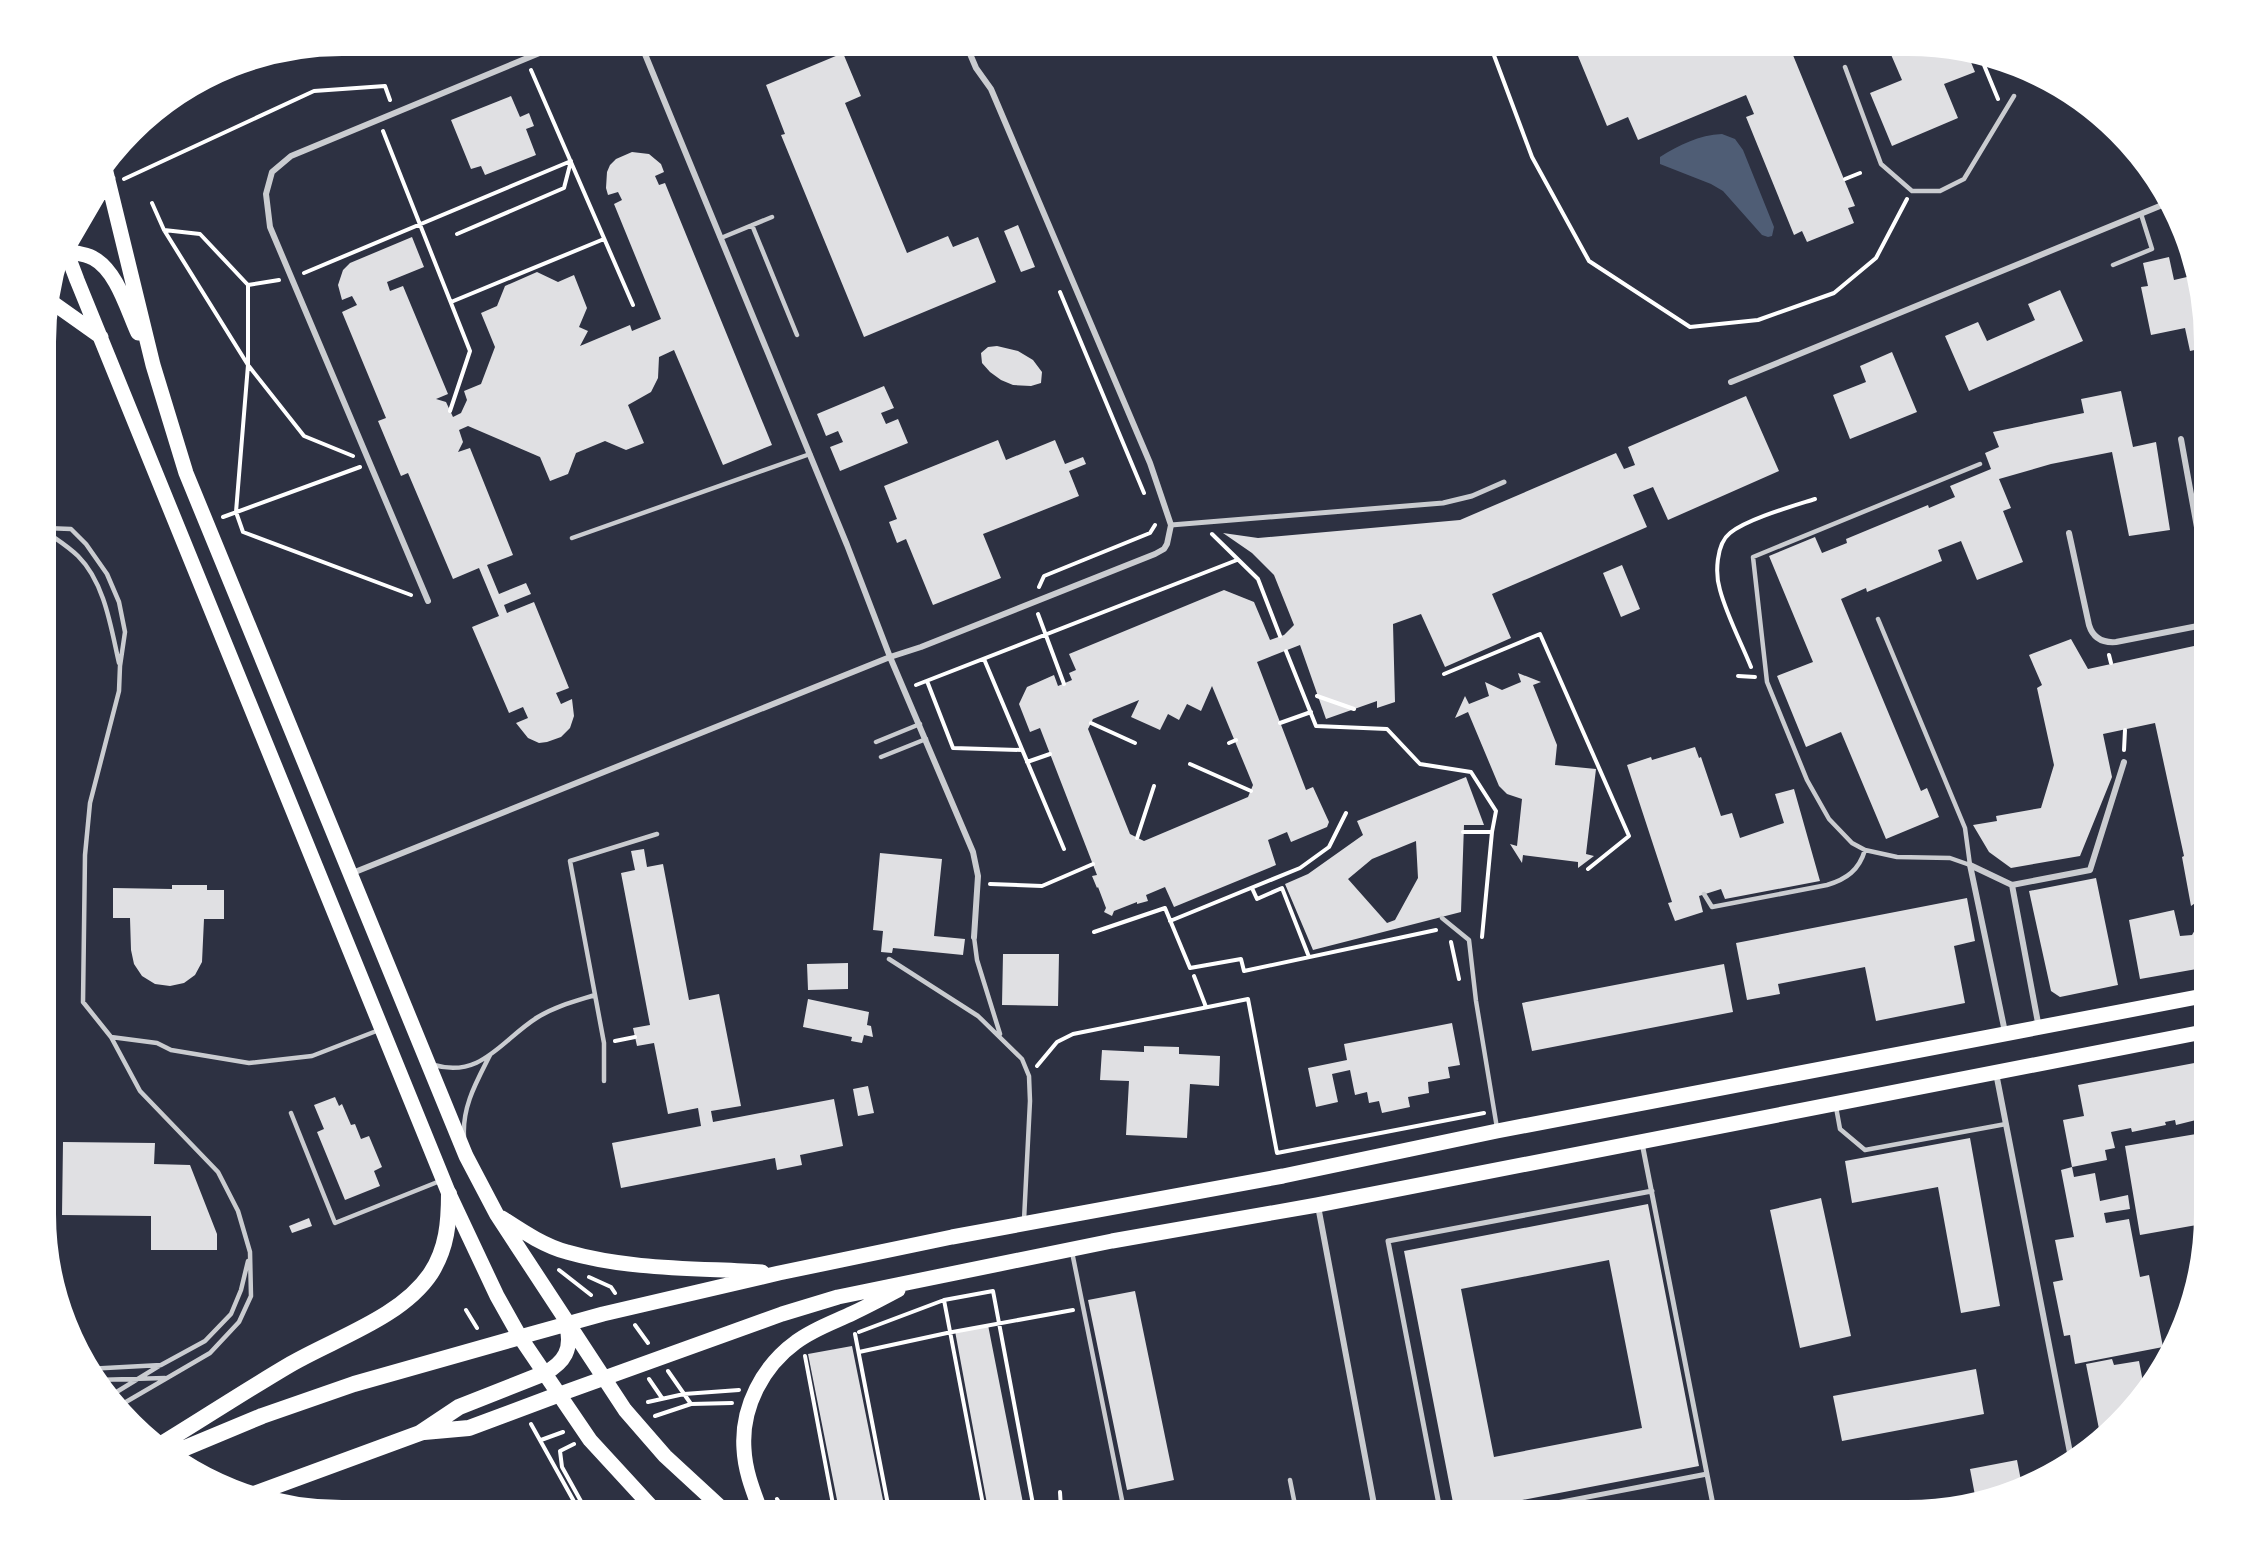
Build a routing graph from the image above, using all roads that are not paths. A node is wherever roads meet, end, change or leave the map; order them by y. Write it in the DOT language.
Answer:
graph roads {
  1 [pos="542,52"];
  2 [pos="644,52"];
  3 [pos="969,52"];
  4 [pos="1845,67"];
  5 [pos="2014,96"];
  6 [pos="112,176"];
  7 [pos="2164,204"];
  8 [pos="2141,214"];
  9 [pos="772,217"];
  10 [pos="752,225"];
  11 [pos="76,229"];
  12 [pos="721,238"];
  13 [pos="69,249"];
  14 [pos="67,254"];
  15 [pos="2113,265"];
  16 [pos="55,304"];
  17 [pos="796,335"];
  18 [pos="101,337"];
  19 [pos="153,365"];
  20 [pos="1731,382"];
  21 [pos="2181,439"];
  22 [pos="810,454"];
  23 [pos="1980,464"];
  24 [pos="1504,482"];
  25 [pos="1171,525"];
  26 [pos="52,529"];
  27 [pos="2068,533"];
  28 [pos="2198,533"];
  29 [pos="52,535"];
  30 [pos="572,538"];
  31 [pos="428,601"];
  32 [pos="1878,619"];
  33 [pos="2198,626"];
  34 [pos="890,657"];
  35 [pos="120,666"];
  36 [pos="920,724"];
  37 [pos="926,739"];
  38 [pos="876,742"];
  39 [pos="881,757"];
  40 [pos="2124,762"];
  41 [pos="657,834"];
  42 [pos="1865,850"];
  43 [pos="1970,866"];
  44 [pos="350,874"];
  45 [pos="2012,885"];
  46 [pos="1704,894"];
  47 [pos="1442,918"];
  48 [pos="974,937"];
  49 [pos="889,959"];
  50 [pos="595,995"];
  51 [pos="2198,997"];
  52 [pos="2039,1028"];
  53 [pos="381,1029"];
  54 [pos="2198,1033"];
  55 [pos="2006,1035"];
  56 [pos="1001,1036"];
  57 [pos="111,1037"];
  58 [pos="490,1055"];
  59 [pos="427,1063"];
  60 [pos="1996,1073"];
  61 [pos="604,1081"];
  62 [pos="1835,1103"];
  63 [pos="291,1113"];
  64 [pos="2006,1124"];
  65 [pos="1497,1131"];
  66 [pos="1642,1142"];
  67 [pos="466,1156"];
  68 [pos="446,1187"];
  69 [pos="1652,1191"];
  70 [pos="1317,1205"];
  71 [pos="497,1215"];
  72 [pos="1023,1223"];
  73 [pos="1072,1249"];
  74 [pos="250,1252"];
  75 [pos="779,1273"];
  76 [pos="916,1280"];
  77 [pos="567,1324"];
  78 [pos="520,1337"];
  79 [pos="161,1365"];
  80 [pos="97,1368"];
  81 [pos="545,1373"];
  82 [pos="169,1378"];
  83 [pos="141,1379"];
  84 [pos="603,1379"];
  85 [pos="105,1380"];
  86 [pos="115,1393"];
  87 [pos="560,1394"];
  88 [pos="123,1404"];
  89 [pos="420,1433"];
  90 [pos="164,1443"];
  91 [pos="176,1452"];
  92 [pos="2070,1455"];
  93 [pos="1707,1474"];
  94 [pos="1290,1480"];
  95 [pos="259,1492"];
  96 [pos="649,1504"];
  97 [pos="717,1504"];
  98 [pos="758,1504"];
  99 [pos="1123,1504"];
  100 [pos="1295,1504"];
  101 [pos="1374,1504"];
  102 [pos="1439,1504"];
  103 [pos="1551,1504"];
  104 [pos="1713,1504"];
  1 -- 31 [label="street"];
  2 -- 12 [label="street"];
  3 -- 25 [label="street"];
  4 -- 5 [label="lane"];
  6 -- 11 [label="main road"];
  6 -- 19 [label="main road"];
  7 -- 8 [label="street"];
  8 -- 15 [label="lane"];
  8 -- 20 [label="street"];
  9 -- 10 [label="lane"];
  10 -- 12 [label="lane"];
  10 -- 17 [label="lane"];
  12 -- 22 [label="street"];
  13 -- 19 [label="main road"];
  14 -- 18 [label="main road"];
  16 -- 18 [label="main road"];
  18 -- 53 [label="main road"];
  19 -- 44 [label="main road"];
  21 -- 28 [label="street"];
  22 -- 30 [label="lane"];
  22 -- 34 [label="street"];
  23 -- 42 [label="lane"];
  24 -- 25 [label="street"];
  25 -- 34 [label="street"];
  26 -- 35 [label="lane"];
  27 -- 33 [label="street"];
  29 -- 35 [label="lane"];
  32 -- 43 [label="lane"];
  34 -- 36 [label="street"];
  34 -- 44 [label="street"];
  35 -- 57 [label="lane"];
  36 -- 37 [label="street"];
  36 -- 38 [label="lane"];
  37 -- 39 [label="lane"];
  37 -- 48 [label="street"];
  40 -- 45 [label="street"];
  41 -- 50 [label="lane"];
  42 -- 43 [label="lane"];
  42 -- 46 [label="lane"];
  43 -- 45 [label="street"];
  43 -- 55 [label="street"];
  44 -- 59 [label="main road"];
  45 -- 52 [label="street"];
  47 -- 65 [label="lane"];
  48 -- 56 [label="lane"];
  49 -- 56 [label="lane"];
  50 -- 58 [label="lane"];
  50 -- 61 [label="lane"];
  51 -- 52 [label="main road"];
  52 -- 55 [label="main road"];
  53 -- 57 [label="lane"];
  53 -- 68 [label="main road"];
  54 -- 60 [label="main road"];
  55 -- 65 [label="main road"];
  56 -- 72 [label="lane"];
  57 -- 74 [label="lane"];
  58 -- 59 [label="lane"];
  58 -- 67 [label="lane"];
  59 -- 67 [label="main road"];
  60 -- 62 [label="main road"];
  60 -- 64 [label="street"];
  62 -- 64 [label="lane"];
  62 -- 66 [label="main road"];
  63 -- 68 [label="lane"];
  64 -- 92 [label="street"];
  65 -- 72 [label="main road"];
  66 -- 69 [label="street"];
  66 -- 70 [label="main road"];
  67 -- 71 [label="main road"];
  68 -- 78 [label="main road"];
  68 -- 90 [label="highway"];
  69 -- 93 [label="street"];
  69 -- 102 [label="street"];
  70 -- 73 [label="main road"];
  70 -- 101 [label="street"];
  71 -- 75 [label="main road"];
  71 -- 77 [label="main road"];
  72 -- 75 [label="main road"];
  73 -- 76 [label="main road"];
  73 -- 99 [label="lane"];
  74 -- 79 [label="lane"];
  74 -- 82 [label="lane"];
  75 -- 77 [label="main road"];
  76 -- 84 [label="main road"];
  76 -- 98 [label="main road"];
  77 -- 78 [label="main road"];
  77 -- 81 [label="main road"];
  77 -- 84 [label="main road"];
  78 -- 81 [label="main road"];
  78 -- 91 [label="highway"];
  79 -- 80 [label="lane"];
  79 -- 83 [label="lane"];
  81 -- 87 [label="main road"];
  81 -- 89 [label="highway"];
  82 -- 83 [label="lane"];
  82 -- 88 [label="lane"];
  83 -- 85 [label="lane"];
  83 -- 86 [label="lane"];
  84 -- 87 [label="main road"];
  84 -- 97 [label="main road"];
  87 -- 89 [label="highway"];
  87 -- 96 [label="main road"];
  89 -- 95 [label="highway"];
  93 -- 103 [label="street"];
  93 -- 104 [label="street"];
  94 -- 100 [label="lane"];
}
